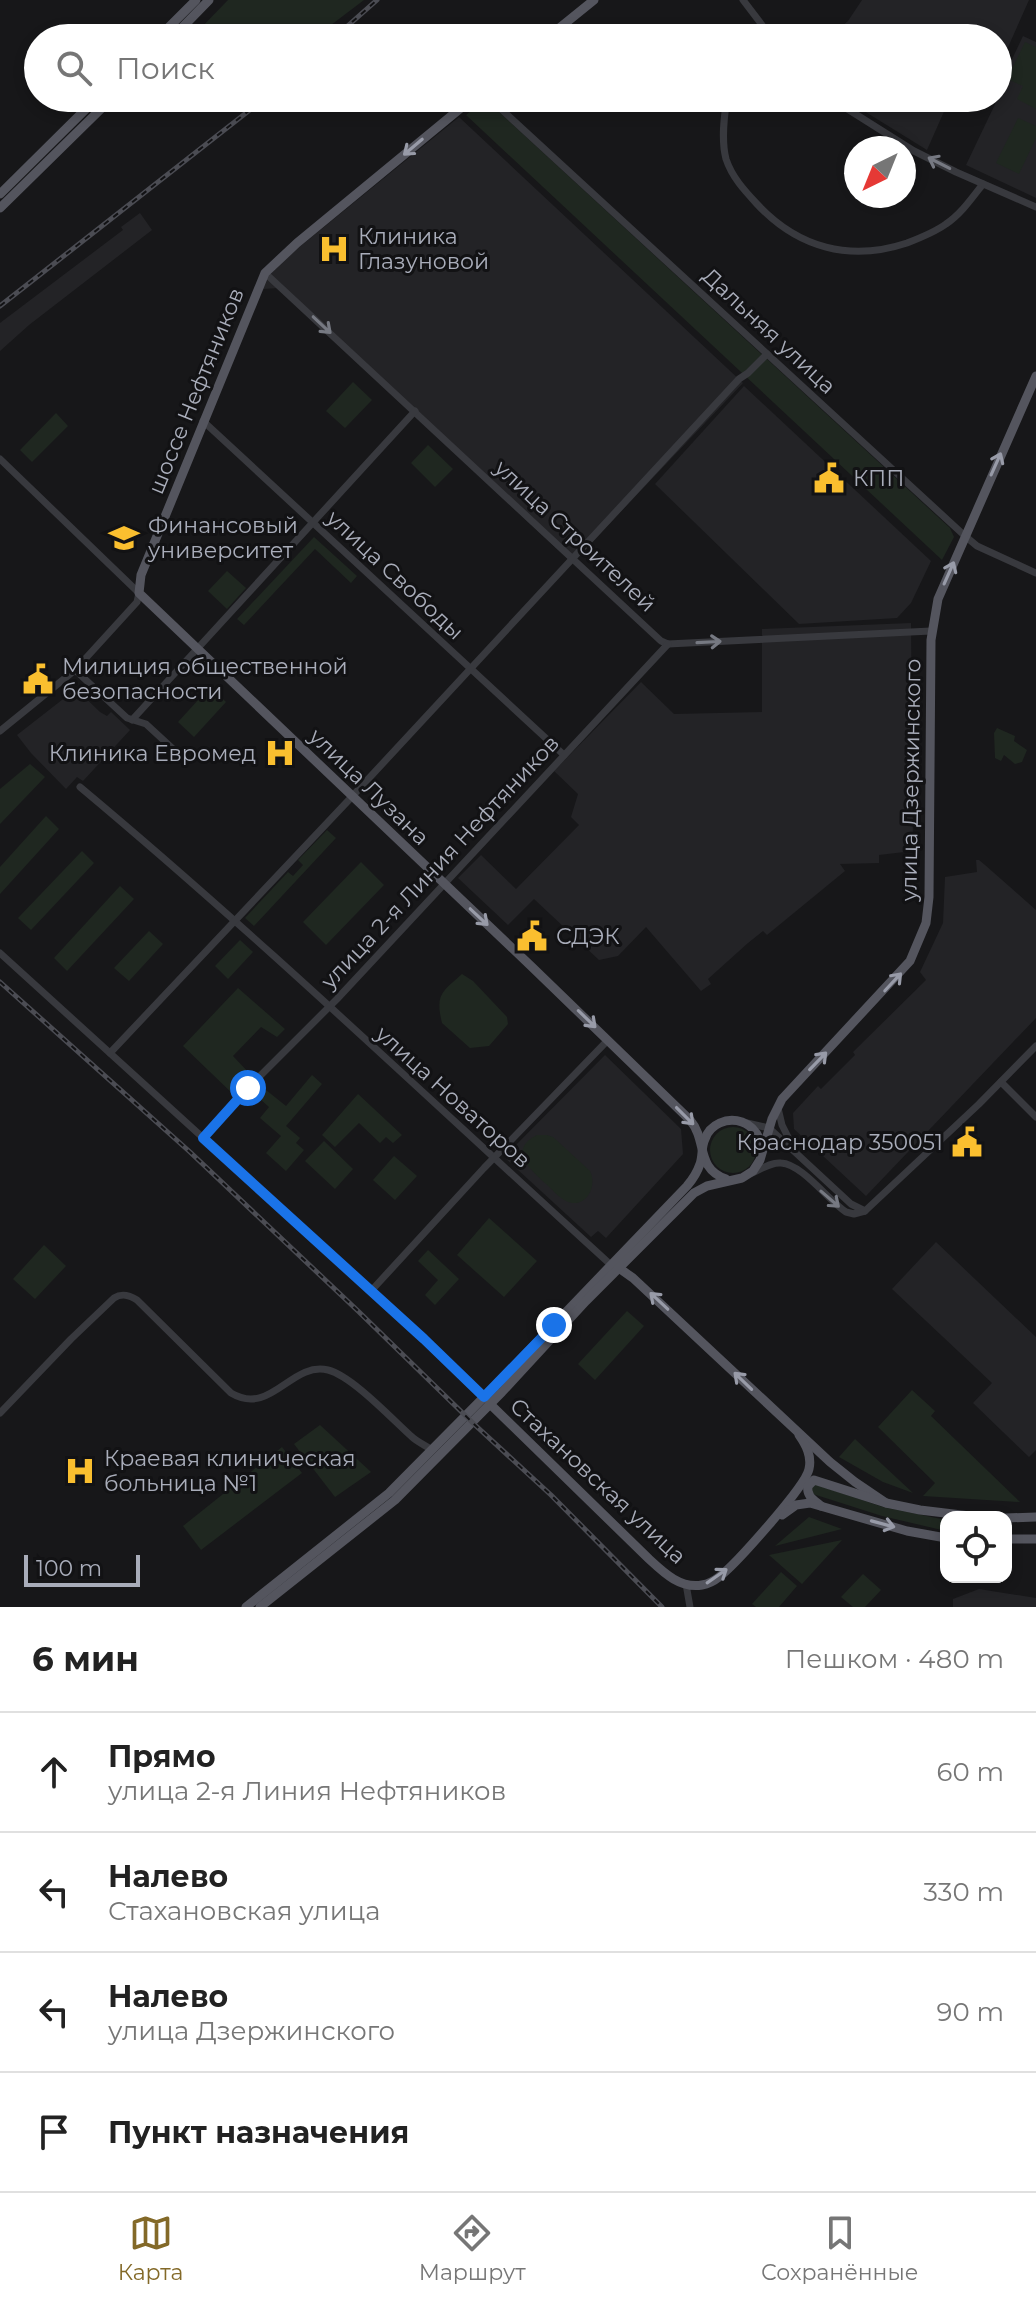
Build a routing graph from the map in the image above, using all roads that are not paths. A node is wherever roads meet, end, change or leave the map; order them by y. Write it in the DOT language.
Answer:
graph roads {
  1 [pos="196,0"];
  2 [pos="209,0"];
  3 [pos="594,0"];
  4 [pos="743,0"];
  5 [pos="172,24"];
  6 [pos="186,24"];
  7 [pos="564,24"];
  8 [pos="762,24"];
  9 [pos="84,112"];
  10 [pos="96,112"];
  11 [pos="456,112"];
  12 [pos="504,112"];
  13 [pos="724,112"];
  14 [pos="850,112"];
  15 [pos="35,167"];
  16 [pos="983,184"];
  17 [pos="0,194"];
  18 [pos="1036,207"];
  19 [pos="0,208"];
  20 [pos="265,273"];
  21 [pos="767,354"];
  22 [pos="1036,376"];
  23 [pos="415,411"];
  24 [pos="203,421"];
  25 [pos="0,459"];
  26 [pos="312,522"];
  27 [pos="965,536"];
  28 [pos="573,558"];
  29 [pos="1036,573"];
  30 [pos="139,593"];
  31 [pos="931,631"];
  32 [pos="668,644"];
  33 [pos="197,648"];
  34 [pos="469,668"];
  35 [pos="75,670"];
  36 [pos="132,720"];
  37 [pos="0,731"];
  38 [pos="564,755"];
  39 [pos="184,759"];
  40 [pos="80,787"];
  41 [pos="352,795"];
  42 [pos="443,884"];
  43 [pos="235,919"];
  44 [pos="0,953"];
  45 [pos="329,1007"];
  46 [pos="608,1040"];
  47 [pos="1036,1046"];
  48 [pos="110,1053"];
  49 [pos="1001,1082"];
  50 [pos="777,1107"];
  51 [pos="1036,1117"];
  52 [pos="745,1123"];
  53 [pos="769,1128"];
  54 [pos="203,1138"];
  55 [pos="762,1149"];
  56 [pos="702,1150"];
  57 [pos="797,1153"];
  58 [pos="493,1158"];
  59 [pos="750,1174"];
  60 [pos="733,1180"];
  61 [pos="865,1211"];
  62 [pos="616,1267"];
  63 [pos="371,1291"];
  64 [pos="487,1400"];
  65 [pos="0,1413"];
  66 [pos="799,1435"];
  67 [pos="432,1450"];
  68 [pos="886,1503"];
  69 [pos="821,1506"];
  70 [pos="940,1512"];
  71 [pos="1036,1517"];
  72 [pos="1012,1518"];
  73 [pos="767,1527"];
  74 [pos="940,1537"];
  75 [pos="1012,1539"];
  76 [pos="1036,1539"];
  77 [pos="686,1584"];
  78 [pos="246,1607"];
  79 [pos="260,1607"];
  80 [pos="690,1607"];
  1 -- 5 [label="main road"];
  2 -- 6 [label="main road"];
  3 -- 7 [label="main road"];
  4 -- 8 [label="street"];
  9 -- 15 [label="main road"];
  10 -- 15 [label="main road"];
  11 -- 20 [label="main road, шоссе Нефтяников, one-way"];
  12 -- 21 [label="street, Дальняя улица"];
  13 -- 16 [label="street"];
  16 -- 14 [label="street, one-way"];
  15 -- 17 [label="main road"];
  15 -- 19 [label="main road"];
  16 -- 18 [label="street"];
  20 -- 23 [label="street, улица Строителей, one-way"];
  20 -- 24 [label="main road, шоссе Нефтяников"];
  21 -- 27 [label="street, Дальняя улица"];
  21 -- 28 [label="street"];
  27 -- 22 [label="main road, улица Дзержинского, one-way"];
  23 -- 26 [label="street"];
  23 -- 28 [label="street, улица Строителей"];
  24 -- 26 [label="street, улица Свободы"];
  24 -- 30 [label="main road, шоссе Нефтяников"];
  25 -- 30 [label="street, улица Лузана"];
  26 -- 33 [label="street"];
  26 -- 34 [label="street, улица Свободы"];
  27 -- 29 [label="street, Дальняя улица"];
  31 -- 27 [label="main road, улица Дзержинского, one-way"];
  28 -- 32 [label="street, улица Строителей"];
  28 -- 34 [label="street"];
  30 -- 33 [label="main road, улица Лузана"];
  30 -- 35 [label="street, шоссе Нефтяников"];
  32 -- 31 [label="street, one-way"];
  50 -- 31 [label="main road, улица Дзержинского, one-way"];
  32 -- 38 [label="street, улица 2-я Линия Нефтяников"];
  33 -- 36 [label="street"];
  33 -- 41 [label="main road, улица Лузана"];
  34 -- 38 [label="street, улица Свободы"];
  34 -- 41 [label="street"];
  35 -- 36 [label="street"];
  35 -- 37 [label="street, шоссе Нефтяников"];
  36 -- 39 [label="street"];
  38 -- 42 [label="street, улица 2-я Линия Нефтяников"];
  40 -- 43 [label="street, улица Новаторов"];
  41 -- 42 [label="main road, улица Лузана"];
  41 -- 43 [label="street"];
  42 -- 45 [label="street, улица 2-я Линия Нефтяников"];
  42 -- 46 [label="main road, улица Лузана, one-way"];
  43 -- 45 [label="street, улица Новаторов"];
  43 -- 48 [label="street"];
  44 -- 48 [label="street, Стахановская улица"];
  45 -- 54 [label="street, улица 2-я Линия Нефтяников"];
  45 -- 58 [label="street, улица Новаторов"];
  46 -- 56 [label="main road, улица Лузана, one-way"];
  46 -- 58 [label="street"];
  47 -- 49 [label="street"];
  48 -- 54 [label="street, Стахановская улица"];
  49 -- 51 [label="street"];
  49 -- 61 [label="street"];
  50 -- 53 [label="main road, улица Дзержинского"];
  50 -- 57 [label="street"];
  52 -- 53 [label="street"];
  52 -- 55 [label="main road"];
  52 -- 56 [label="main road"];
  53 -- 55 [label="main road, улица Дзержинского"];
  53 -- 57 [label="street"];
  54 -- 63 [label="street, Стахановская улица"];
  55 -- 59 [label="main road, улица Дзержинского"];
  56 -- 60 [label="main road"];
  56 -- 62 [label="main road"];
  57 -- 61 [label="street"];
  58 -- 62 [label="street, улица Новаторов"];
  58 -- 63 [label="street"];
  59 -- 60 [label="main road"];
  59 -- 61 [label="street, one-way"];
  60 -- 62 [label="main road"];
  62 -- 64 [label="main road"];
  66 -- 62 [label="main road, улица Новаторов, one-way"];
  63 -- 64 [label="street, Стахановская улица"];
  64 -- 67 [label="main road"];
  64 -- 77 [label="main road, Стахановская улица"];
  64 -- 79 [label="main road"];
  65 -- 67 [label="street"];
  66 -- 68 [label="main road, улица Новаторов"];
  66 -- 73 [label="main road, Стахановская улица"];
  67 -- 78 [label="main road"];
  68 -- 69 [label="main road"];
  68 -- 70 [label="main road"];
  69 -- 73 [label="main road"];
  69 -- 74 [label="main road, one-way"];
  71 -- 72 [label="main road"];
  77 -- 73 [label="main road, Стахановская улица, one-way"];
  75 -- 76 [label="main road"];
  77 -- 80 [label="street"];
}
